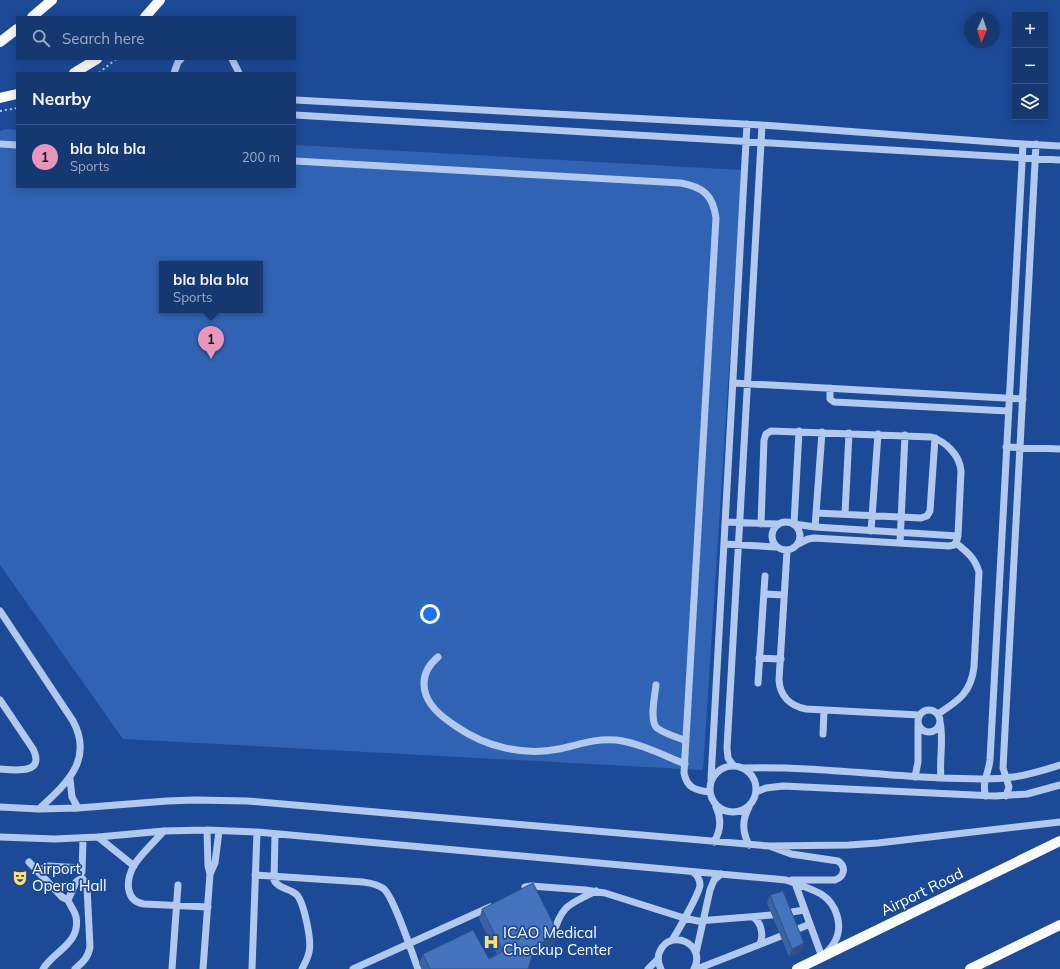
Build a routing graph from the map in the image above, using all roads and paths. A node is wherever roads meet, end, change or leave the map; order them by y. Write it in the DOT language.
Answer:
graph roads {
  1 [pos="52,0"];
  2 [pos="160,0"];
  3 [pos="33,16"];
  4 [pos="146,16"];
  5 [pos="16,30"];
  6 [pos="0,42"];
  7 [pos="96,60"];
  8 [pos="115,60"];
  9 [pos="180,60"];
  10 [pos="232,60"];
  11 [pos="76,72"];
  12 [pos="100,72"];
  13 [pos="174,72"];
  14 [pos="238,72"];
  15 [pos="16,94"];
  16 [pos="0,98"];
  17 [pos="296,100"];
  18 [pos="16,108"];
  19 [pos="0,111"];
  20 [pos="296,115"];
  21 [pos="747,124"];
  22 [pos="762,125"];
  23 [pos="746,142"];
  24 [pos="761,143"];
  25 [pos="0,144"];
  26 [pos="1023,144"];
  27 [pos="1036,144"];
  28 [pos="16,145"];
  29 [pos="1060,146"];
  30 [pos="1022,158"];
  31 [pos="1036,158"];
  32 [pos="1060,160"];
  33 [pos="296,161"];
  34 [pos="733,383"];
  35 [pos="747,384"];
  36 [pos="830,388"];
  37 [pos="1009,398"];
  38 [pos="1023,399"];
  39 [pos="1008,411"];
  40 [pos="799,431"];
  41 [pos="822,432"];
  42 [pos="849,433"];
  43 [pos="878,434"];
  44 [pos="905,435"];
  45 [pos="935,438"];
  46 [pos="1006,447"];
  47 [pos="1020,447"];
  48 [pos="1060,449"];
  49 [pos="816,513"];
  50 [pos="845,514"];
  51 [pos="872,516"];
  52 [pos="901,517"];
  53 [pos="725,522"];
  54 [pos="740,523"];
  55 [pos="761,524"];
  56 [pos="777,524"];
  57 [pos="794,524"];
  58 [pos="815,527"];
  59 [pos="871,530"];
  60 [pos="900,532"];
  61 [pos="957,539"];
  62 [pos="900,543"];
  63 [pos="724,544"];
  64 [pos="798,544"];
  65 [pos="738,545"];
  66 [pos="775,546"];
  67 [pos="787,551"];
  68 [pos="765,576"];
  69 [pos="764,594"];
  70 [pos="784,595"];
  71 [pos="0,611"];
  72 [pos="438,657"];
  73 [pos="759,658"];
  74 [pos="781,659"];
  75 [pos="758,683"];
  76 [pos="656,685"];
  77 [pos="0,700"];
  78 [pos="824,710"];
  79 [pos="938,714"];
  80 [pos="919,715"];
  81 [pos="940,722"];
  82 [pos="918,725"];
  83 [pos="823,734"];
  84 [pos="686,741"];
  85 [pos="685,764"];
  86 [pos="733,765"];
  87 [pos="1060,765"];
  88 [pos="744,768"];
  89 [pos="0,769"];
  90 [pos="915,777"];
  91 [pos="942,778"];
  92 [pos="1006,778"];
  93 [pos="70,779"];
  94 [pos="712,779"];
  95 [pos="986,779"];
  96 [pos="1060,785"];
  97 [pos="709,792"];
  98 [pos="756,792"];
  99 [pos="986,796"];
  100 [pos="1006,796"];
  101 [pos="715,805"];
  102 [pos="750,805"];
  103 [pos="0,807"];
  104 [pos="78,808"];
  105 [pos="39,809"];
  106 [pos="1060,822"];
  107 [pos="207,830"];
  108 [pos="164,831"];
  109 [pos="219,831"];
  110 [pos="257,832"];
  111 [pos="275,834"];
  112 [pos="0,837"];
  113 [pos="98,837"];
  114 [pos="83,838"];
  115 [pos="1060,841"];
  116 [pos="714,842"];
  117 [pos="749,845"];
  118 [pos="770,846"];
  119 [pos="29,862"];
  120 [pos="134,866"];
  121 [pos="82,868"];
  122 [pos="38,872"];
  123 [pos="693,872"];
  124 [pos="210,874"];
  125 [pos="721,874"];
  126 [pos="255,875"];
  127 [pos="274,876"];
  128 [pos="82,878"];
  129 [pos="786,880"];
  130 [pos="795,883"];
  131 [pos="178,885"];
  132 [pos="597,891"];
  133 [pos="517,892"];
  134 [pos="68,900"];
  135 [pos="494,905"];
  136 [pos="176,906"];
  137 [pos="208,907"];
  138 [pos="804,910"];
  139 [pos="786,913"];
  140 [pos="772,915"];
  141 [pos="753,917"];
  142 [pos="684,918"];
  143 [pos="703,922"];
  144 [pos="810,924"];
  145 [pos="1060,925"];
  146 [pos="76,929"];
  147 [pos="89,929"];
  148 [pos="793,931"];
  149 [pos="553,936"];
  150 [pos="780,936"];
  151 [pos="672,940"];
  152 [pos="408,943"];
  153 [pos="760,944"];
  154 [pos="696,953"];
  155 [pos="823,956"];
  156 [pos="658,959"];
  157 [pos="43,969"];
  158 [pos="75,969"];
  159 [pos="172,969"];
  160 [pos="203,969"];
  161 [pos="252,969"];
  162 [pos="302,969"];
  163 [pos="353,969"];
  164 [pos="418,969"];
  165 [pos="648,969"];
  166 [pos="661,969"];
  167 [pos="694,969"];
  168 [pos="697,969"];
  169 [pos="797,969"];
  170 [pos="970,969"];
  1 -- 3 [label="main road"];
  2 -- 4 [label="main road"];
  5 -- 6 [label="main road"];
  7 -- 11 [label="main road"];
  8 -- 12 [label="path"];
  9 -- 13 [label="street"];
  10 -- 14 [label="street"];
  15 -- 16 [label="main road"];
  17 -- 21 [label="street"];
  18 -- 19 [label="path"];
  20 -- 23 [label="street"];
  21 -- 22 [label="street"];
  21 -- 23 [label="street"];
  22 -- 24 [label="street"];
  22 -- 26 [label="street"];
  23 -- 24 [label="street"];
  23 -- 34 [label="street"];
  24 -- 30 [label="street"];
  24 -- 35 [label="street"];
  25 -- 28 [label="street"];
  26 -- 27 [label="street"];
  26 -- 30 [label="street"];
  27 -- 29 [label="street"];
  27 -- 31 [label="street"];
  30 -- 31 [label="street"];
  30 -- 37 [label="street"];
  31 -- 32 [label="street"];
  31 -- 38 [label="street"];
  33 -- 84 [label="street"];
  34 -- 35 [label="street"];
  34 -- 53 [label="street"];
  35 -- 36 [label="street"];
  35 -- 54 [label="street"];
  36 -- 37 [label="street"];
  36 -- 39 [label="street"];
  37 -- 38 [label="street"];
  37 -- 39 [label="street"];
  38 -- 47 [label="street"];
  39 -- 46 [label="street"];
  40 -- 41 [label="street"];
  40 -- 55 [label="street"];
  40 -- 57 [label="street"];
  41 -- 42 [label="street"];
  41 -- 49 [label="street"];
  42 -- 43 [label="street"];
  42 -- 50 [label="street"];
  43 -- 44 [label="street"];
  43 -- 51 [label="street"];
  44 -- 45 [label="street"];
  44 -- 52 [label="street"];
  45 -- 52 [label="street"];
  45 -- 61 [label="street"];
  46 -- 47 [label="street"];
  46 -- 95 [label="street"];
  47 -- 48 [label="street"];
  47 -- 92 [label="street"];
  49 -- 50 [label="street"];
  49 -- 58 [label="street"];
  50 -- 51 [label="street"];
  51 -- 52 [label="street"];
  51 -- 59 [label="street"];
  52 -- 60 [label="street"];
  53 -- 54 [label="street"];
  53 -- 63 [label="street"];
  54 -- 55 [label="street"];
  54 -- 65 [label="street"];
  55 -- 56 [label="street"];
  56 -- 57 [label="street"];
  56 -- 66 [label="street"];
  57 -- 58 [label="street"];
  57 -- 64 [label="street"];
  58 -- 59 [label="street"];
  59 -- 60 [label="street"];
  60 -- 61 [label="street"];
  60 -- 62 [label="street"];
  61 -- 62 [label="street"];
  61 -- 79 [label="street"];
  62 -- 64 [label="street"];
  63 -- 65 [label="street"];
  63 -- 94 [label="street"];
  64 -- 67 [label="street"];
  65 -- 66 [label="street"];
  65 -- 86 [label="street"];
  66 -- 67 [label="street"];
  67 -- 70 [label="street"];
  68 -- 69 [label="street"];
  69 -- 70 [label="street"];
  69 -- 73 [label="street"];
  70 -- 74 [label="street"];
  71 -- 93 [label="street"];
  72 -- 85 [label="street"];
  73 -- 74 [label="street"];
  73 -- 75 [label="street"];
  74 -- 78 [label="street"];
  76 -- 84 [label="street"];
  77 -- 89 [label="street"];
  78 -- 80 [label="street"];
  78 -- 83 [label="street"];
  79 -- 80 [label="street"];
  79 -- 81 [label="street"];
  80 -- 82 [label="street"];
  81 -- 82 [label="street"];
  81 -- 91 [label="street"];
  82 -- 90 [label="street"];
  84 -- 85 [label="street"];
  85 -- 97 [label="street"];
  86 -- 88 [label="street"];
  86 -- 94 [label="street"];
  87 -- 92 [label="street"];
  88 -- 90 [label="street"];
  88 -- 98 [label="street"];
  90 -- 91 [label="street"];
  91 -- 95 [label="street"];
  92 -- 95 [label="street"];
  92 -- 100 [label="street"];
  93 -- 104 [label="street"];
  93 -- 105 [label="street"];
  94 -- 97 [label="street"];
  95 -- 99 [label="street"];
  96 -- 100 [label="street"];
  97 -- 101 [label="street"];
  98 -- 99 [label="street"];
  98 -- 102 [label="street"];
  99 -- 100 [label="street"];
  101 -- 102 [label="street"];
  101 -- 116 [label="street"];
  102 -- 117 [label="street"];
  103 -- 105 [label="street"];
  104 -- 105 [label="street"];
  104 -- 116 [label="street"];
  106 -- 118 [label="street"];
  107 -- 108 [label="street"];
  107 -- 109 [label="street"];
  107 -- 124 [label="street"];
  108 -- 113 [label="street"];
  108 -- 120 [label="street"];
  109 -- 110 [label="street"];
  109 -- 124 [label="street"];
  110 -- 111 [label="street"];
  110 -- 126 [label="street"];
  111 -- 123 [label="street"];
  111 -- 127 [label="street"];
  112 -- 114 [label="street"];
  113 -- 114 [label="street"];
  113 -- 120 [label="street"];
  114 -- 121 [label="street"];
  115 -- 155 [label="main road, Airport Road"];
  116 -- 117 [label="street"];
  117 -- 118 [label="street"];
  118 -- 129 [label="street"];
  119 -- 122 [label="street"];
  120 -- 136 [label="street"];
  121 -- 122 [label="street"];
  121 -- 128 [label="street"];
  122 -- 134 [label="street"];
  123 -- 125 [label="street"];
  123 -- 142 [label="street"];
  124 -- 137 [label="street"];
  125 -- 129 [label="street"];
  125 -- 143 [label="street"];
  126 -- 127 [label="street"];
  126 -- 161 [label="street"];
  127 -- 152 [label="street"];
  127 -- 162 [label="street"];
  128 -- 134 [label="street"];
  128 -- 147 [label="street"];
  129 -- 130 [label="street"];
  130 -- 138 [label="street"];
  130 -- 155 [label="street"];
  131 -- 136 [label="street"];
  132 -- 133 [label="street"];
  132 -- 142 [label="street"];
  132 -- 149 [label="street"];
  134 -- 146 [label="street"];
  135 -- 152 [label="street"];
  136 -- 137 [label="street"];
  136 -- 159 [label="street"];
  137 -- 160 [label="street"];
  138 -- 139 [label="street"];
  138 -- 144 [label="street"];
  140 -- 141 [label="street"];
  141 -- 143 [label="street"];
  141 -- 153 [label="street"];
  142 -- 143 [label="street"];
  142 -- 151 [label="street"];
  143 -- 154 [label="street"];
  144 -- 148 [label="street"];
  144 -- 155 [label="street"];
  145 -- 170 [label="main road"];
  146 -- 147 [label="street"];
  146 -- 157 [label="street"];
  147 -- 158 [label="street"];
  150 -- 153 [label="street"];
  151 -- 154 [label="street"];
  151 -- 156 [label="street"];
  152 -- 163 [label="street"];
  152 -- 164 [label="street"];
  153 -- 168 [label="street"];
  154 -- 167 [label="street"];
  155 -- 169 [label="main road, Airport Road"];
  156 -- 165 [label="street"];
  156 -- 166 [label="street"];
}
